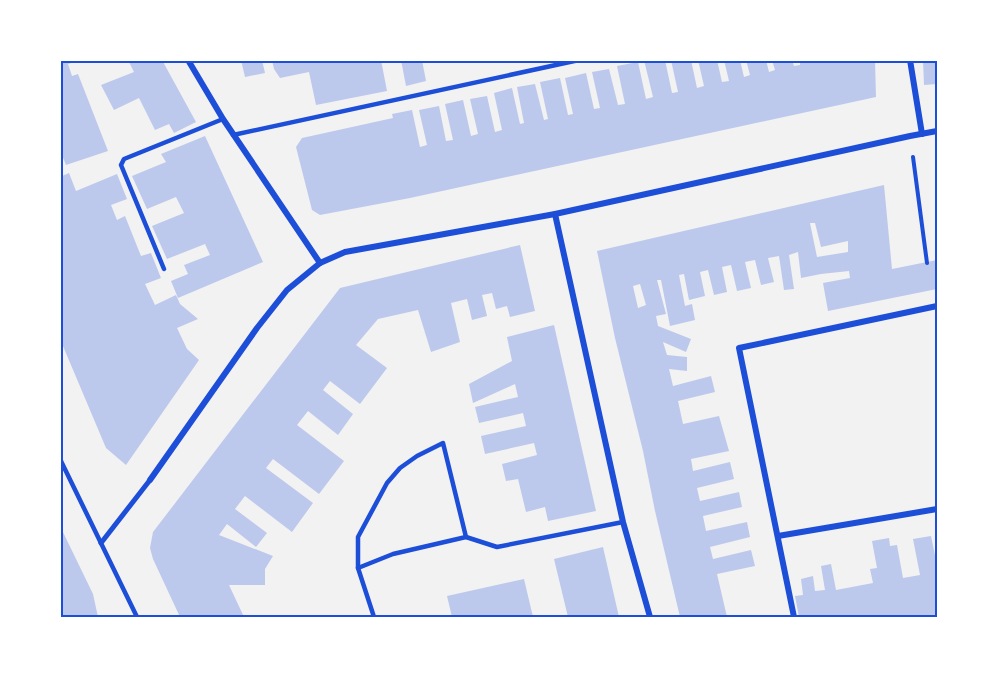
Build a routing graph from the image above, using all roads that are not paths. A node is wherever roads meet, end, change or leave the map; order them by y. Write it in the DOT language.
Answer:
graph roads {
  1 [pos="188,60"];
  2 [pos="579,60"];
  3 [pos="910,60"];
  4 [pos="223,119"];
  5 [pos="937,131"];
  6 [pos="922,134"];
  7 [pos="233,135"];
  8 [pos="555,214"];
  9 [pos="320,262"];
  10 [pos="164,269"];
  11 [pos="937,306"];
  12 [pos="60,459"];
  13 [pos="150,480"];
  14 [pos="937,509"];
  15 [pos="623,522"];
  16 [pos="778,536"];
  17 [pos="466,537"];
  18 [pos="101,543"];
  19 [pos="358,568"];
  20 [pos="137,617"];
  21 [pos="374,617"];
  22 [pos="650,617"];
  23 [pos="794,617"];
  1 -- 4 [label="street"];
  2 -- 7 [label="lane"];
  3 -- 6 [label="street"];
  4 -- 7 [label="street"];
  4 -- 10 [label="lane"];
  5 -- 6 [label="street"];
  6 -- 8 [label="street"];
  7 -- 9 [label="street"];
  8 -- 9 [label="street"];
  8 -- 15 [label="street"];
  9 -- 13 [label="street"];
  11 -- 16 [label="street"];
  12 -- 18 [label="lane"];
  13 -- 18 [label="street"];
  14 -- 16 [label="street"];
  15 -- 17 [label="lane"];
  15 -- 22 [label="street"];
  16 -- 23 [label="street"];
  17 -- 19 [label="lane"];
  17 -- 19 [label="lane"];
  18 -- 20 [label="lane"];
  19 -- 21 [label="lane"];
}
